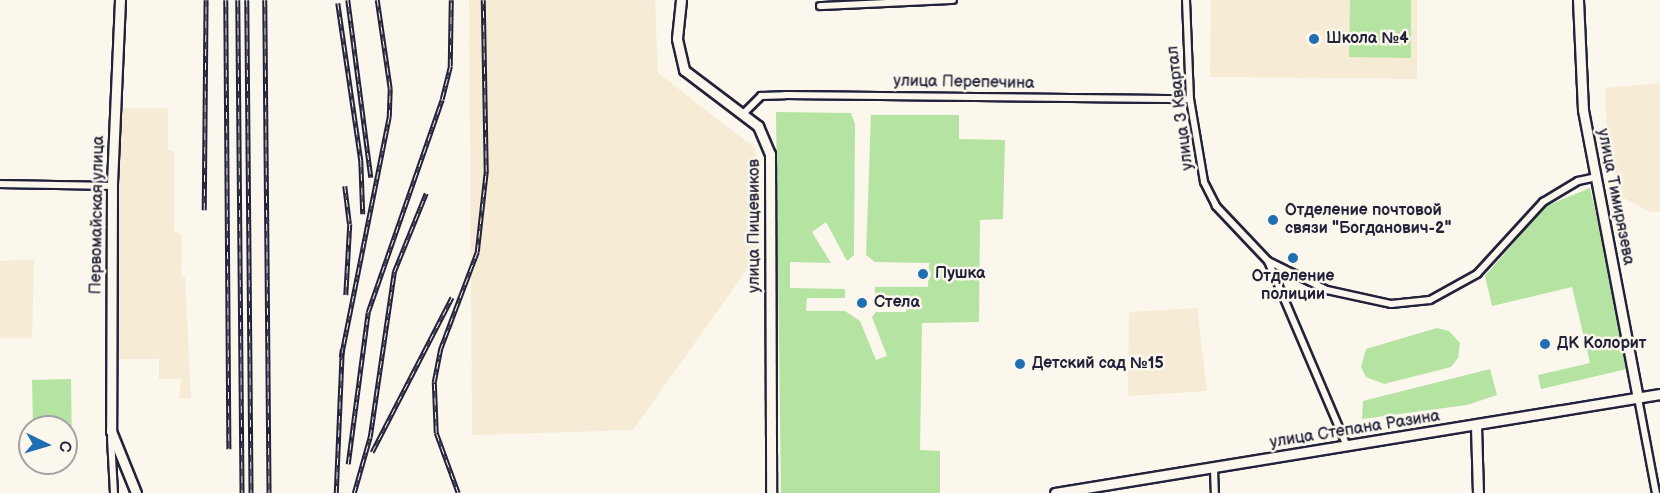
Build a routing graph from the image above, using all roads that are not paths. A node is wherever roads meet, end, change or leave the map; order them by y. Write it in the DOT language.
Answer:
graph roads {
  1 [pos="120,0"];
  2 [pos="681,0"];
  3 [pos="953,0"];
  4 [pos="1186,0"];
  5 [pos="1578,0"];
  6 [pos="820,6"];
  7 [pos="1190,99"];
  8 [pos="744,113"];
  9 [pos="1598,177"];
  10 [pos="0,184"];
  11 [pos="112,186"];
  12 [pos="1268,261"];
  13 [pos="1660,394"];
  14 [pos="1638,398"];
  15 [pos="1476,426"];
  16 [pos="111,431"];
  17 [pos="1347,446"];
  18 [pos="1214,469"];
  19 [pos="114,493"];
  20 [pos="136,493"];
  21 [pos="771,493"];
  22 [pos="1055,493"];
  23 [pos="1215,493"];
  24 [pos="1478,493"];
  25 [pos="1656,493"];
  1 -- 11 [label="main road, Первомайская улица"];
  2 -- 8 [label="main road, улица Пищевиков"];
  3 -- 6 [label="street"];
  4 -- 7 [label="street, улица 3 Квартал"];
  5 -- 9 [label="main road, улица Тимирязева"];
  7 -- 8 [label="street, улица Перепечина"];
  7 -- 12 [label="street, улица 3 Квартал"];
  8 -- 21 [label="main road, улица Пищевиков"];
  9 -- 12 [label="street"];
  9 -- 14 [label="main road, улица Тимирязева"];
  10 -- 11 [label="street"];
  11 -- 16 [label="main road, Первомайская улица"];
  12 -- 17 [label="street"];
  13 -- 14 [label="main road, улица Степана Разина"];
  14 -- 15 [label="main road, улица Степана Разина"];
  14 -- 25 [label="street"];
  15 -- 17 [label="main road, улица Степана Разина"];
  15 -- 24 [label="main road"];
  16 -- 19 [label="street, Первомайская улица"];
  16 -- 20 [label="main road, Первомайская улица"];
  17 -- 18 [label="main road, улица Степана Разина"];
  18 -- 22 [label="main road, улица Степана Разина"];
  18 -- 23 [label="street"];
}
